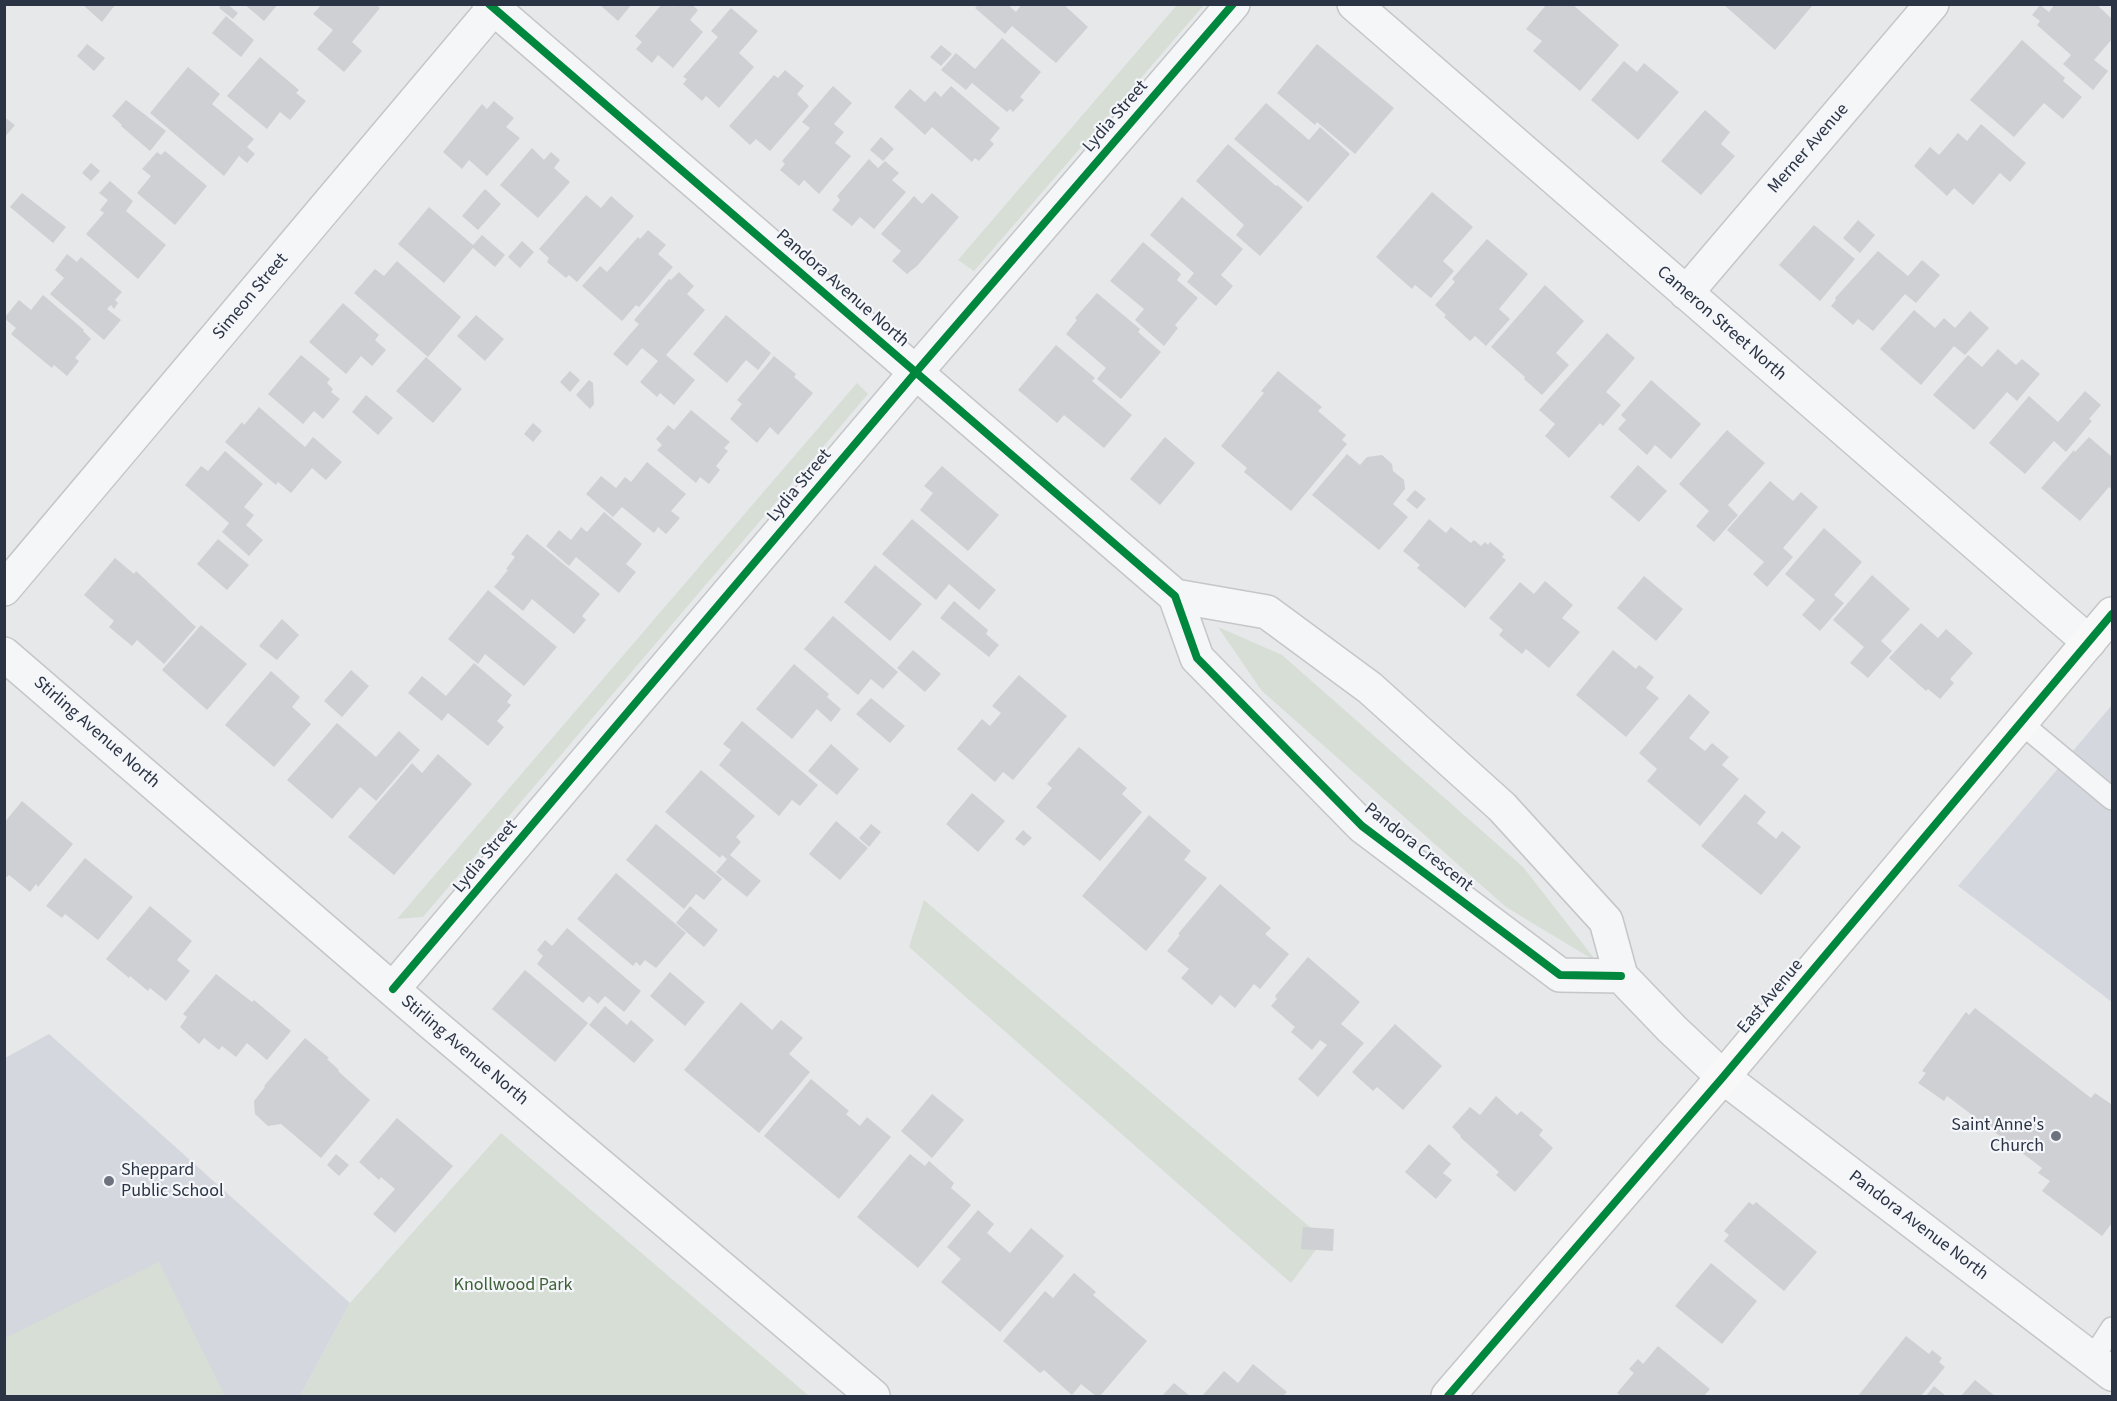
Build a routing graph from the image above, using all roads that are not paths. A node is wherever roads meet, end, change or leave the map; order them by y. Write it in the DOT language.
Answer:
graph roads {
  1 [pos="1233,4"];
  2 [pos="1354,4"];
  3 [pos="1932,4"];
  4 [pos="494,6"];
  5 [pos="1686,293"];
  6 [pos="916,372"];
  7 [pos="4,589"];
  8 [pos="1175,596"];
  9 [pos="2112,614"];
  10 [pos="2088,642"];
  11 [pos="4,654"];
  12 [pos="2021,723"];
  13 [pos="2112,799"];
  14 [pos="1621,976"];
  15 [pos="393,989"];
  16 [pos="1723,1077"];
  17 [pos="2112,1328"];
  18 [pos="2102,1367"];
  19 [pos="873,1396"];
  20 [pos="1448,1396"];
  1 -- 6 [label="street, Lydia Street"];
  2 -- 5 [label="street, Cameron Street North"];
  3 -- 5 [label="street, Merner Avenue"];
  4 -- 6 [label="street, Pandora Avenue North"];
  4 -- 7 [label="street, Simeon Street"];
  5 -- 10 [label="street, Cameron Street North"];
  6 -- 8 [label="street, Pandora Avenue North"];
  6 -- 15 [label="street, Lydia Street"];
  8 -- 14 [label="street, Pandora Crescent"];
  8 -- 14 [label="street"];
  9 -- 10 [label="street, East Avenue"];
  10 -- 12 [label="street, East Avenue"];
  11 -- 15 [label="street, Stirling Avenue North"];
  12 -- 13 [label="lane"];
  12 -- 16 [label="street, East Avenue"];
  14 -- 16 [label="street"];
  15 -- 19 [label="street, Stirling Avenue North"];
  16 -- 18 [label="street, Pandora Avenue North"];
  16 -- 20 [label="street, East Avenue"];
  17 -- 18 [label="lane"];
}
